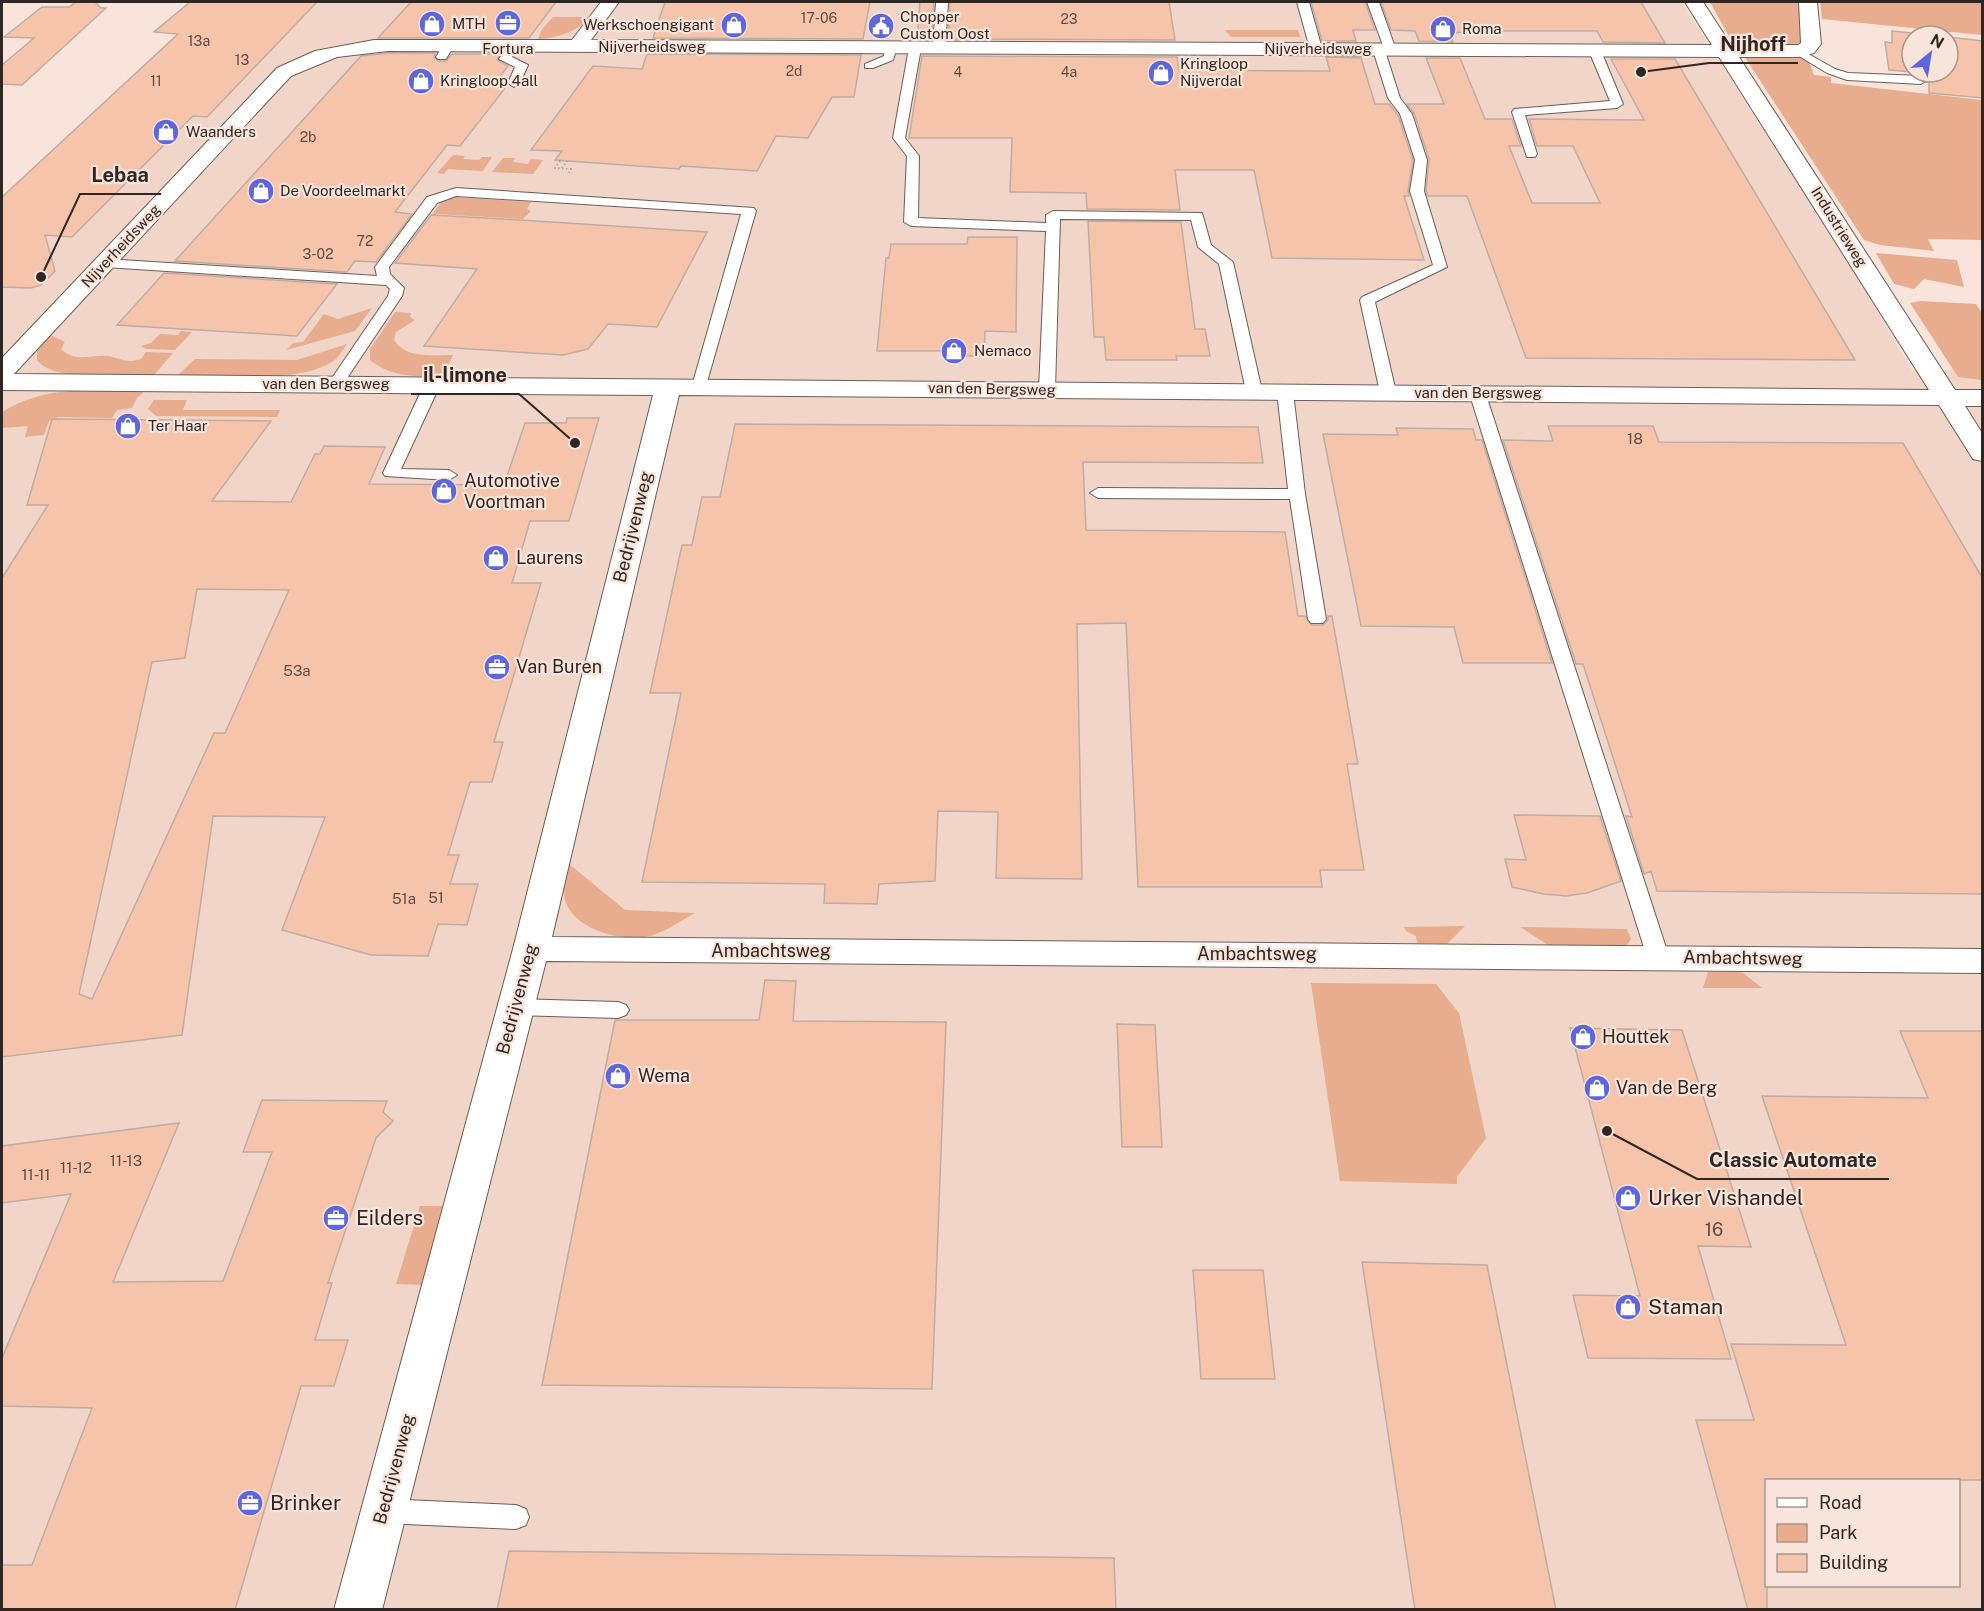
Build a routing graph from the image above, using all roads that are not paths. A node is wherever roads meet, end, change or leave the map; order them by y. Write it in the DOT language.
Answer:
graph roads {
  1 [pos="610,2"];
  2 [pos="942,2"];
  3 [pos="1303,2"];
  4 [pos="1373,2"];
  5 [pos="1694,2"];
  6 [pos="1808,2"];
  7 [pos="577,46"];
  8 [pos="891,48"];
  9 [pos="915,48"];
  10 [pos="939,48"];
  11 [pos="1316,50"];
  12 [pos="1385,50"];
  13 [pos="1595,51"];
  14 [pos="1726,51"];
  15 [pos="1798,51"];
  16 [pos="509,52"];
  17 [pos="531,58"];
  18 [pos="868,66"];
  19 [pos="1900,79"];
  20 [pos="514,83"];
  21 [pos="1531,154"];
  22 [pos="1053,227"];
  23 [pos="105,262"];
  24 [pos="388,281"];
  25 [pos="2,372"];
  26 [pos="2,382"];
  27 [pos="336,384"];
  28 [pos="432,385"];
  29 [pos="684,386"];
  30 [pos="1047,389"];
  31 [pos="1254,392"];
  32 [pos="1285,392"];
  33 [pos="1388,392"];
  34 [pos="1477,392"];
  35 [pos="1947,397"];
  36 [pos="1983,398"];
  37 [pos="1983,453"];
  38 [pos="449,475"];
  39 [pos="1098,493"];
  40 [pos="1297,494"];
  41 [pos="1317,619"];
  42 [pos="531,949"];
  43 [pos="1658,957"];
  44 [pos="1983,961"];
  45 [pos="515,1007"];
  46 [pos="618,1010"];
  47 [pos="382,1511"];
  48 [pos="516,1517"];
  49 [pos="358,1610"];
  1 -- 7 [label="street"];
  2 -- 10 [label="lane"];
  3 -- 11 [label="lane"];
  4 -- 12 [label="lane"];
  5 -- 14 [label="street, Industrieweg"];
  6 -- 15 [label="street"];
  7 -- 8 [label="street, Nijverheidsweg"];
  7 -- 16 [label="street, Nijverheidsweg"];
  8 -- 9 [label="street, Nijverheidsweg"];
  8 -- 18 [label="lane"];
  9 -- 10 [label="street, Nijverheidsweg"];
  9 -- 22 [label="lane"];
  10 -- 11 [label="street, Nijverheidsweg"];
  11 -- 12 [label="street, Nijverheidsweg"];
  12 -- 13 [label="street, Nijverheidsweg"];
  12 -- 33 [label="lane"];
  13 -- 14 [label="street, Nijverheidsweg"];
  13 -- 21 [label="lane"];
  14 -- 15 [label="street, Nijverheidsweg"];
  14 -- 35 [label="street, Industrieweg"];
  15 -- 19 [label="lane"];
  16 -- 17 [label="lane"];
  16 -- 20 [label="lane"];
  16 -- 23 [label="street, Nijverheidsweg"];
  22 -- 30 [label="lane"];
  22 -- 31 [label="lane"];
  23 -- 24 [label="lane"];
  23 -- 25 [label="street, Nijverheidsweg"];
  24 -- 27 [label="lane"];
  24 -- 29 [label="lane"];
  26 -- 27 [label="street, van den Bergsweg"];
  27 -- 28 [label="street, van den Bergsweg"];
  28 -- 29 [label="street, van den Bergsweg"];
  28 -- 38 [label="lane"];
  29 -- 30 [label="street, van den Bergsweg"];
  29 -- 42 [label="street, Bedrijvenweg"];
  30 -- 31 [label="street, van den Bergsweg"];
  31 -- 32 [label="street, van den Bergsweg"];
  32 -- 33 [label="street, van den Bergsweg"];
  32 -- 40 [label="lane"];
  33 -- 34 [label="street, van den Bergsweg"];
  34 -- 35 [label="street, van den Bergsweg"];
  34 -- 43 [label="lane"];
  35 -- 36 [label="street, van den Bergsweg"];
  35 -- 37 [label="street, Industrieweg"];
  39 -- 40 [label="lane"];
  40 -- 41 [label="lane"];
  42 -- 43 [label="street, Ambachtsweg"];
  42 -- 45 [label="street, Bedrijvenweg"];
  43 -- 44 [label="street, Ambachtsweg"];
  45 -- 46 [label="lane"];
  45 -- 47 [label="street, Bedrijvenweg"];
  47 -- 48 [label="lane"];
  47 -- 49 [label="street, Bedrijvenweg"];
}
